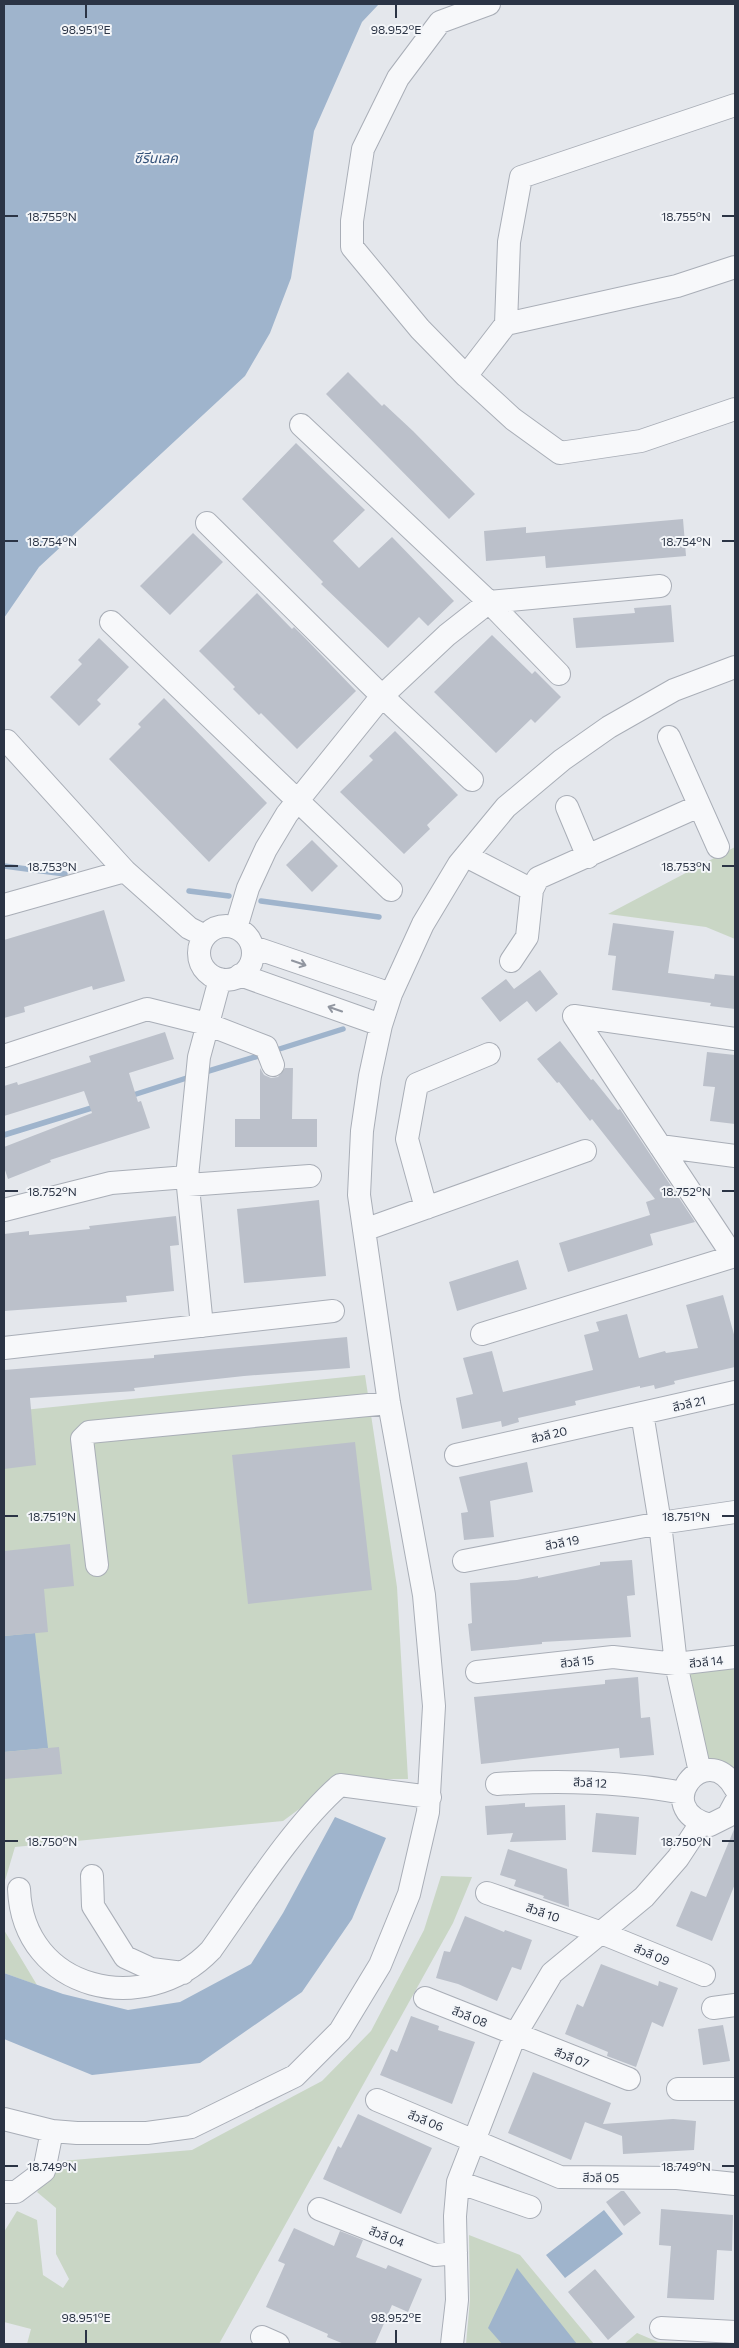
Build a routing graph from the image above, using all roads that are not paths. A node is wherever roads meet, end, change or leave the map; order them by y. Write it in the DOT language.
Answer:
graph roads {
  1 [pos="489,4"];
  2 [pos="735,105"];
  3 [pos="735,267"];
  4 [pos="506,324"];
  5 [pos="466,376"];
  6 [pos="735,409"];
  7 [pos="300,425"];
  8 [pos="207,523"];
  9 [pos="660,586"];
  10 [pos="489,602"];
  11 [pos="111,622"];
  12 [pos="735,667"];
  13 [pos="559,674"];
  14 [pos="382,696"];
  15 [pos="669,737"];
  16 [pos="7,741"];
  17 [pos="472,780"];
  18 [pos="298,802"];
  19 [pos="699,806"];
  20 [pos="566,807"];
  21 [pos="718,847"];
  22 [pos="466,856"];
  23 [pos="588,856"];
  24 [pos="128,874"];
  25 [pos="391,890"];
  26 [pos="532,890"];
  27 [pos="4,905"];
  28 [pos="236,928"];
  29 [pos="205,936"];
  30 [pos="252,947"];
  31 [pos="511,960"];
  32 [pos="230,977"];
  33 [pos="391,994"];
  34 [pos="207,1024"];
  35 [pos="381,1025"];
  36 [pos="735,1039"];
  37 [pos="489,1054"];
  38 [pos="4,1056"];
  39 [pos="270,1057"];
  40 [pos="660,1146"];
  41 [pos="585,1151"];
  42 [pos="735,1156"];
  43 [pos="310,1176"];
  44 [pos="188,1181"];
  45 [pos="426,1208"];
  46 [pos="4,1210"];
  47 [pos="364,1230"];
  48 [pos="734,1256"];
  49 [pos="333,1311"];
  50 [pos="202,1326"];
  51 [pos="482,1334"];
  52 [pos="4,1348"];
  53 [pos="735,1392"];
  54 [pos="389,1403"];
  55 [pos="642,1413"];
  56 [pos="456,1455"];
  57 [pos="735,1512"];
  58 [pos="660,1523"];
  59 [pos="464,1561"];
  60 [pos="97,1565"];
  61 [pos="735,1657"];
  62 [pos="676,1664"];
  63 [pos="477,1672"];
  64 [pos="700,1772"];
  65 [pos="496,1784"];
  66 [pos="683,1793"];
  67 [pos="735,1802"];
  68 [pos="429,1804"];
  69 [pos="701,1823"];
  70 [pos="92,1876"];
  71 [pos="19,1889"];
  72 [pos="487,1893"];
  73 [pos="599,1932"];
  74 [pos="184,1973"];
  75 [pos="704,1975"];
  76 [pos="425,1998"];
  77 [pos="735,2005"];
  78 [pos="713,2008"];
  79 [pos="515,2034"];
  80 [pos="629,2079"];
  81 [pos="735,2089"];
  82 [pos="678,2090"];
  83 [pos="377,2100"];
  84 [pos="4,2119"];
  85 [pos="52,2131"];
  86 [pos="474,2140"];
  87 [pos="458,2182"];
  88 [pos="735,2184"];
  89 [pos="4,2192"];
  90 [pos="530,2207"];
  91 [pos="319,2209"];
  92 [pos="456,2253"];
  93 [pos="661,2328"];
  94 [pos="735,2332"];
  95 [pos="452,2344"];
  1 -- 5 [label="street"];
  2 -- 4 [label="street"];
  3 -- 4 [label="street"];
  4 -- 5 [label="street"];
  5 -- 6 [label="street"];
  7 -- 10 [label="street"];
  8 -- 14 [label="street"];
  9 -- 10 [label="street"];
  10 -- 13 [label="street"];
  10 -- 14 [label="street"];
  11 -- 18 [label="street"];
  12 -- 22 [label="street"];
  14 -- 17 [label="street"];
  14 -- 18 [label="street"];
  15 -- 19 [label="street"];
  16 -- 24 [label="street"];
  18 -- 25 [label="street"];
  18 -- 28 [label="street"];
  19 -- 21 [label="street"];
  19 -- 23 [label="street"];
  20 -- 23 [label="street"];
  22 -- 26 [label="street"];
  22 -- 33 [label="street"];
  23 -- 26 [label="street"];
  24 -- 27 [label="street"];
  24 -- 29 [label="street"];
  26 -- 31 [label="street"];
  28 -- 29 [label="street"];
  28 -- 30 [label="street"];
  29 -- 32 [label="street"];
  30 -- 32 [label="street"];
  30 -- 33 [label="street, one-way"];
  32 -- 34 [label="street"];
  35 -- 32 [label="street, one-way"];
  33 -- 35 [label="street"];
  34 -- 38 [label="street"];
  34 -- 39 [label="street"];
  34 -- 44 [label="street"];
  35 -- 47 [label="street"];
  36 -- 40 [label="street"];
  37 -- 45 [label="street"];
  40 -- 42 [label="street"];
  40 -- 48 [label="street"];
  41 -- 45 [label="street"];
  43 -- 44 [label="street"];
  44 -- 46 [label="street"];
  44 -- 50 [label="street"];
  45 -- 47 [label="street"];
  47 -- 54 [label="street"];
  48 -- 51 [label="street"];
  49 -- 50 [label="street"];
  50 -- 52 [label="street"];
  53 -- 55 [label="street, สีวลี 21"];
  54 -- 60 [label="street"];
  54 -- 68 [label="street"];
  55 -- 56 [label="street, สีวลี 20"];
  55 -- 58 [label="street"];
  57 -- 58 [label="street, สีวลี 19"];
  58 -- 59 [label="street, สีวลี 19"];
  58 -- 62 [label="street"];
  61 -- 62 [label="street, สีวลี 14"];
  62 -- 63 [label="street, สีวลี 15"];
  62 -- 64 [label="street"];
  64 -- 66 [label="street"];
  64 -- 67 [label="street"];
  65 -- 66 [label="street, สีวลี 12"];
  66 -- 69 [label="street"];
  67 -- 69 [label="street"];
  68 -- 74 [label="street"];
  68 -- 85 [label="street"];
  69 -- 73 [label="street"];
  70 -- 74 [label="street"];
  71 -- 74 [label="street"];
  72 -- 73 [label="street, สีวลี 10"];
  73 -- 75 [label="street, สีวลี 09"];
  73 -- 79 [label="street"];
  76 -- 79 [label="street, สีวลี 08"];
  77 -- 78 [label="street"];
  79 -- 80 [label="street, สีวลี 07"];
  79 -- 86 [label="street"];
  81 -- 82 [label="street"];
  83 -- 86 [label="street, สีวลี 06"];
  84 -- 85 [label="street"];
  85 -- 89 [label="street"];
  86 -- 87 [label="street"];
  86 -- 88 [label="street, สีวลี 05"];
  87 -- 90 [label="street"];
  87 -- 92 [label="street"];
  91 -- 92 [label="street, สีวลี 04"];
  92 -- 95 [label="street"];
  93 -- 94 [label="street"];
}
